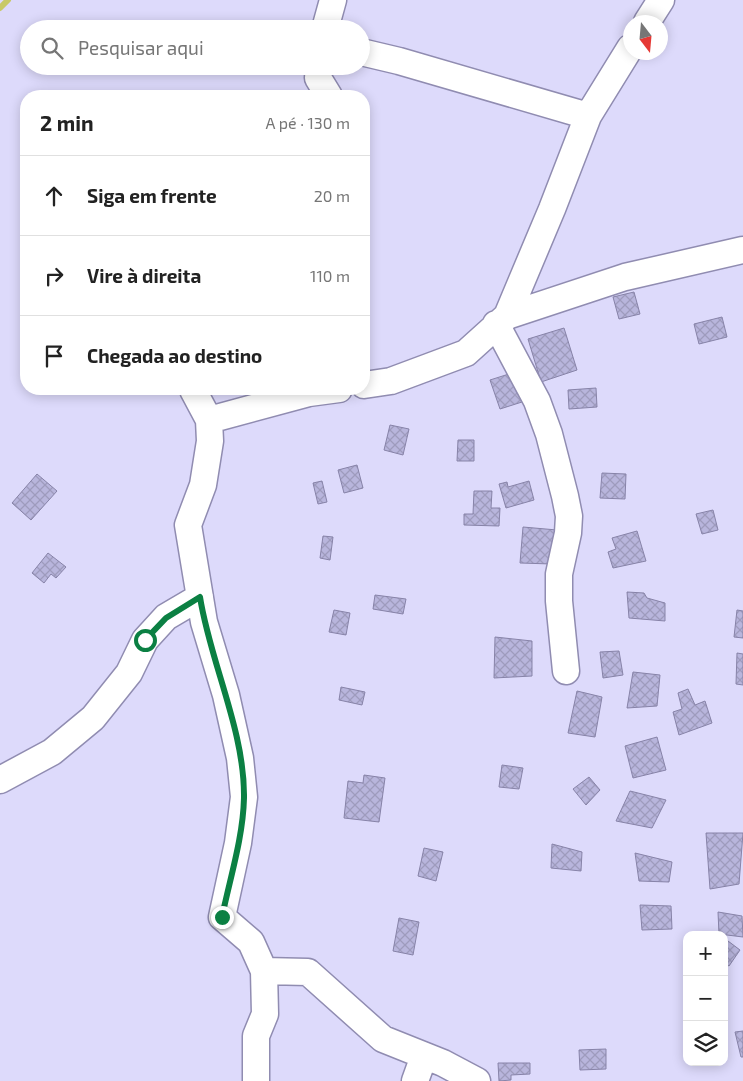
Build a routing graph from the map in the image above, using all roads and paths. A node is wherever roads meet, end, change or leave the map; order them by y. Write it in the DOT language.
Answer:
graph roads {
  1 [pos="333,0"];
  2 [pos="661,0"];
  3 [pos="651,15"];
  4 [pos="327,20"];
  5 [pos="370,54"];
  6 [pos="623,59"];
  7 [pos="318,75"];
  8 [pos="326,90"];
  9 [pos="588,116"];
  10 [pos="743,250"];
  11 [pos="501,320"];
  12 [pos="370,384"];
  13 [pos="196,395"];
  14 [pos="302,395"];
  15 [pos="209,420"];
  16 [pos="200,597"];
  17 [pos="566,671"];
  18 [pos="0,780"];
  19 [pos="264,971"];
  20 [pos="424,1056"];
  21 [pos="256,1081"];
  22 [pos="415,1081"];
  23 [pos="477,1081"];
  1 -- 4 [label="street"];
  2 -- 3 [label="street"];
  5 -- 9 [label="street"];
  6 -- 9 [label="street"];
  7 -- 8 [label="street"];
  9 -- 11 [label="street"];
  10 -- 11 [label="street"];
  11 -- 12 [label="street"];
  11 -- 17 [label="street"];
  13 -- 15 [label="street"];
  14 -- 15 [label="street"];
  15 -- 16 [label="street"];
  16 -- 18 [label="street"];
  16 -- 19 [label="street"];
  19 -- 20 [label="street"];
  19 -- 21 [label="street"];
  20 -- 22 [label="street"];
  20 -- 23 [label="street"];
}
